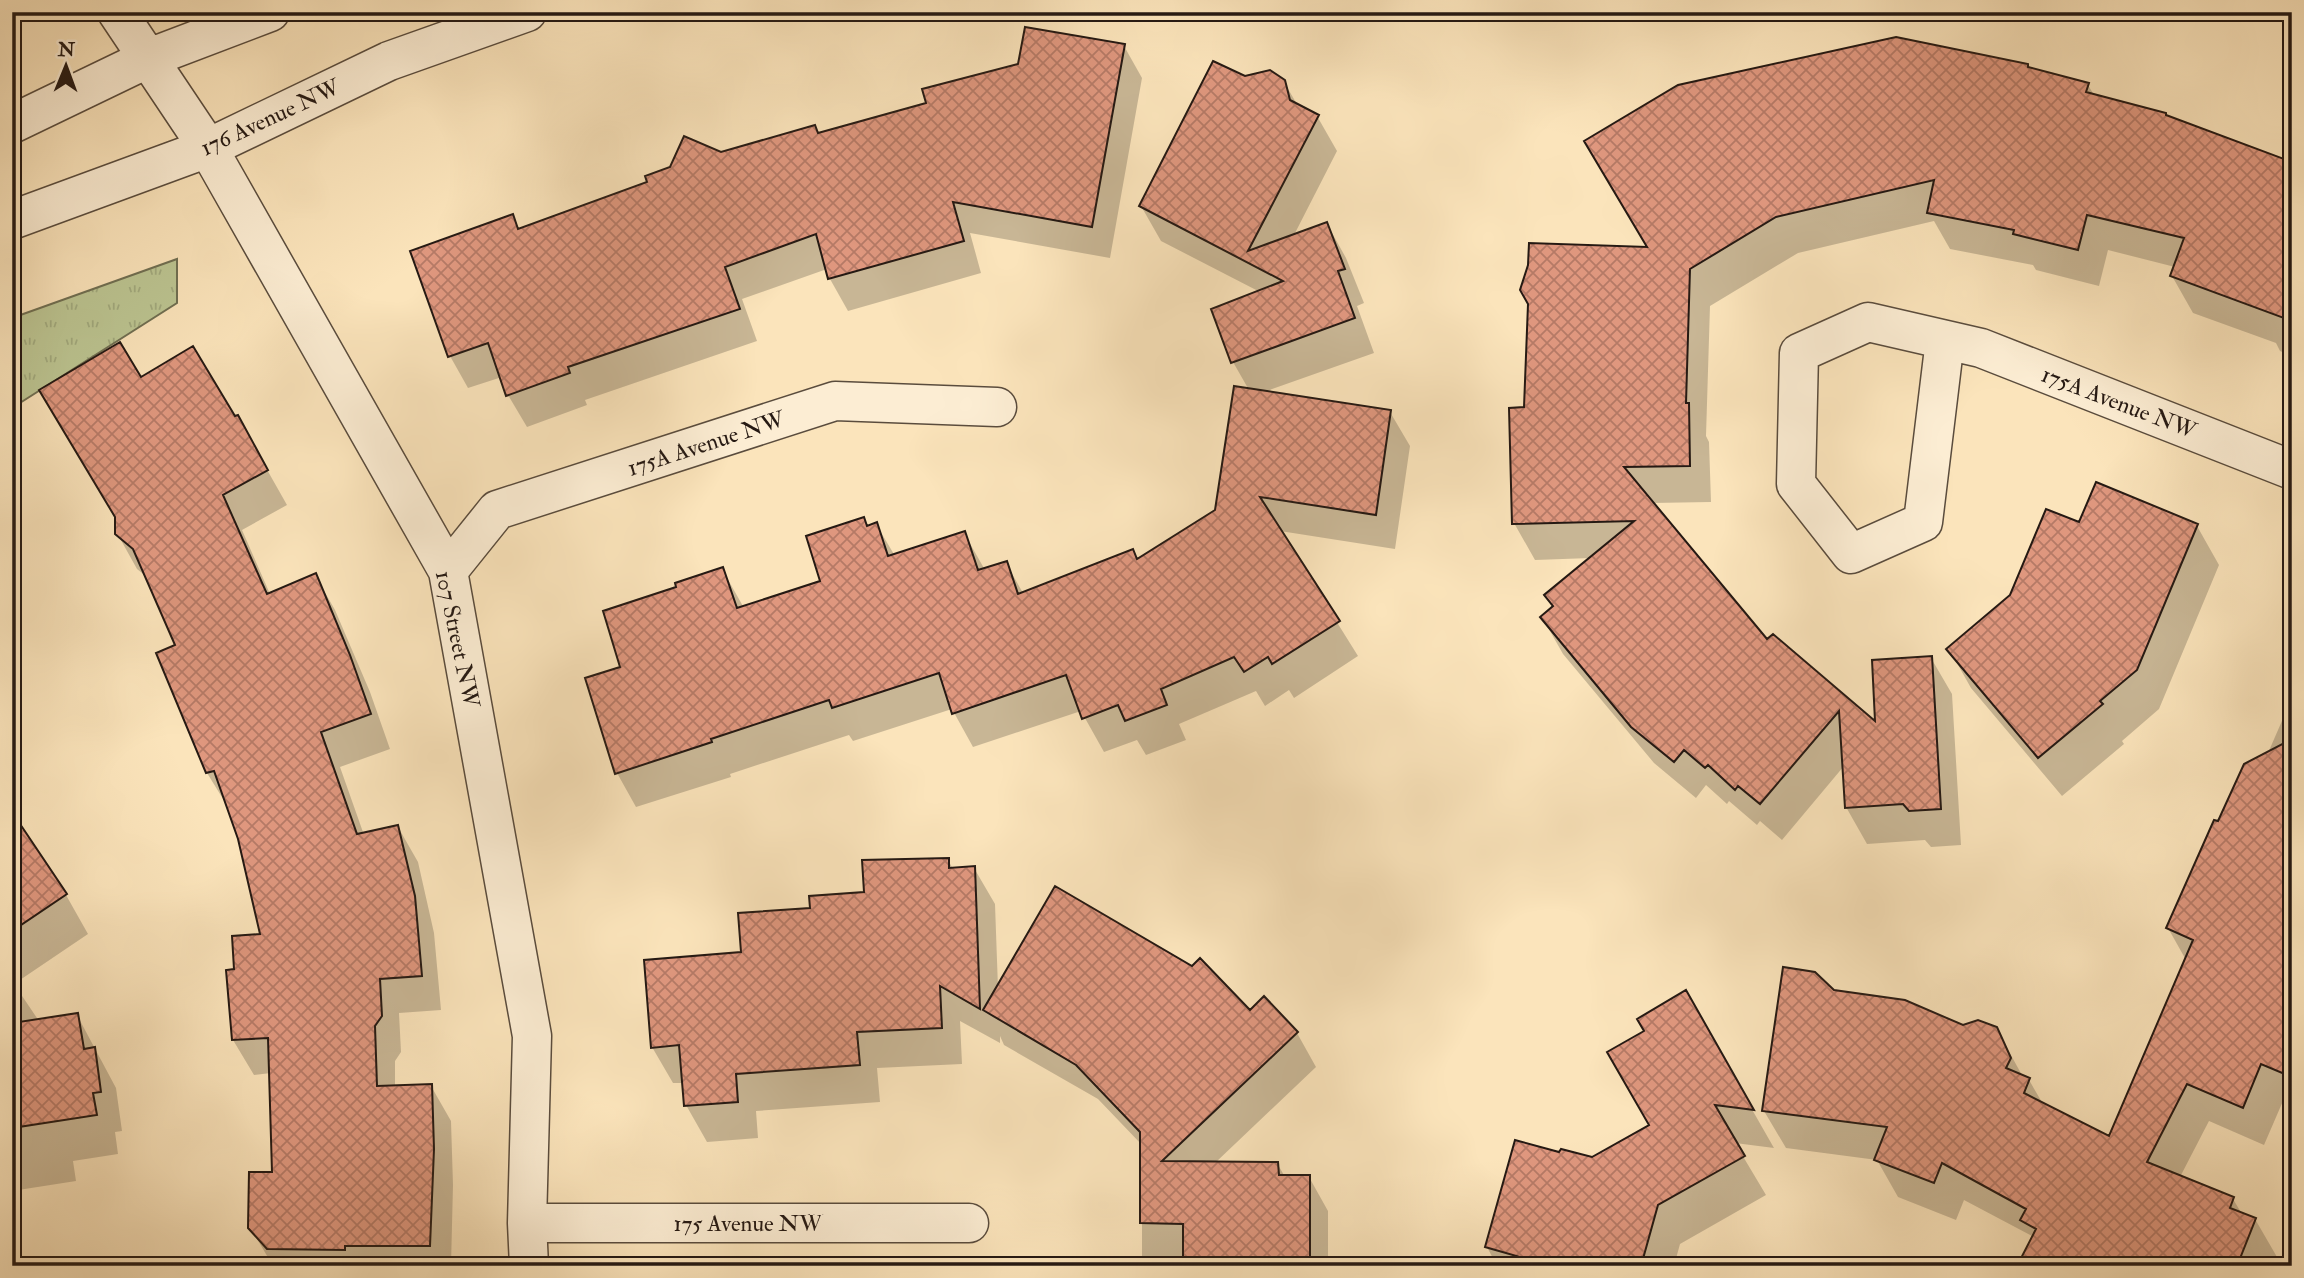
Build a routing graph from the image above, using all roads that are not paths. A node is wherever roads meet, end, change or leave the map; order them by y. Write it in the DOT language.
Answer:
graph roads {
  1 [pos="117,12"];
  2 [pos="270,12"];
  3 [pos="527,12"];
  4 [pos="149,58"];
  5 [pos="12,124"];
  6 [pos="208,148"];
  7 [pos="12,220"];
  8 [pos="1945,340"];
  9 [pos="997,407"];
  10 [pos="2292,470"];
  11 [pos="448,570"];
  12 [pos="527,1223"];
  13 [pos="969,1223"];
  14 [pos="528,1266"];
  1 -- 4 [label="street, 107 Street NW"];
  2 -- 4 [label="street"];
  3 -- 6 [label="street, 176 Avenue NW"];
  4 -- 5 [label="street"];
  4 -- 6 [label="street, 107 Street NW"];
  6 -- 7 [label="street, 176 Avenue NW"];
  6 -- 11 [label="street, 107 Street NW"];
  8 -- 8 [label="street, 175A Avenue NW"];
  8 -- 10 [label="street, 175A Avenue NW"];
  9 -- 11 [label="street, 175A Avenue NW"];
  11 -- 12 [label="street, 107 Street NW"];
  12 -- 13 [label="street, 175 Avenue NW"];
  12 -- 14 [label="street, 107 Street NW"];
}
